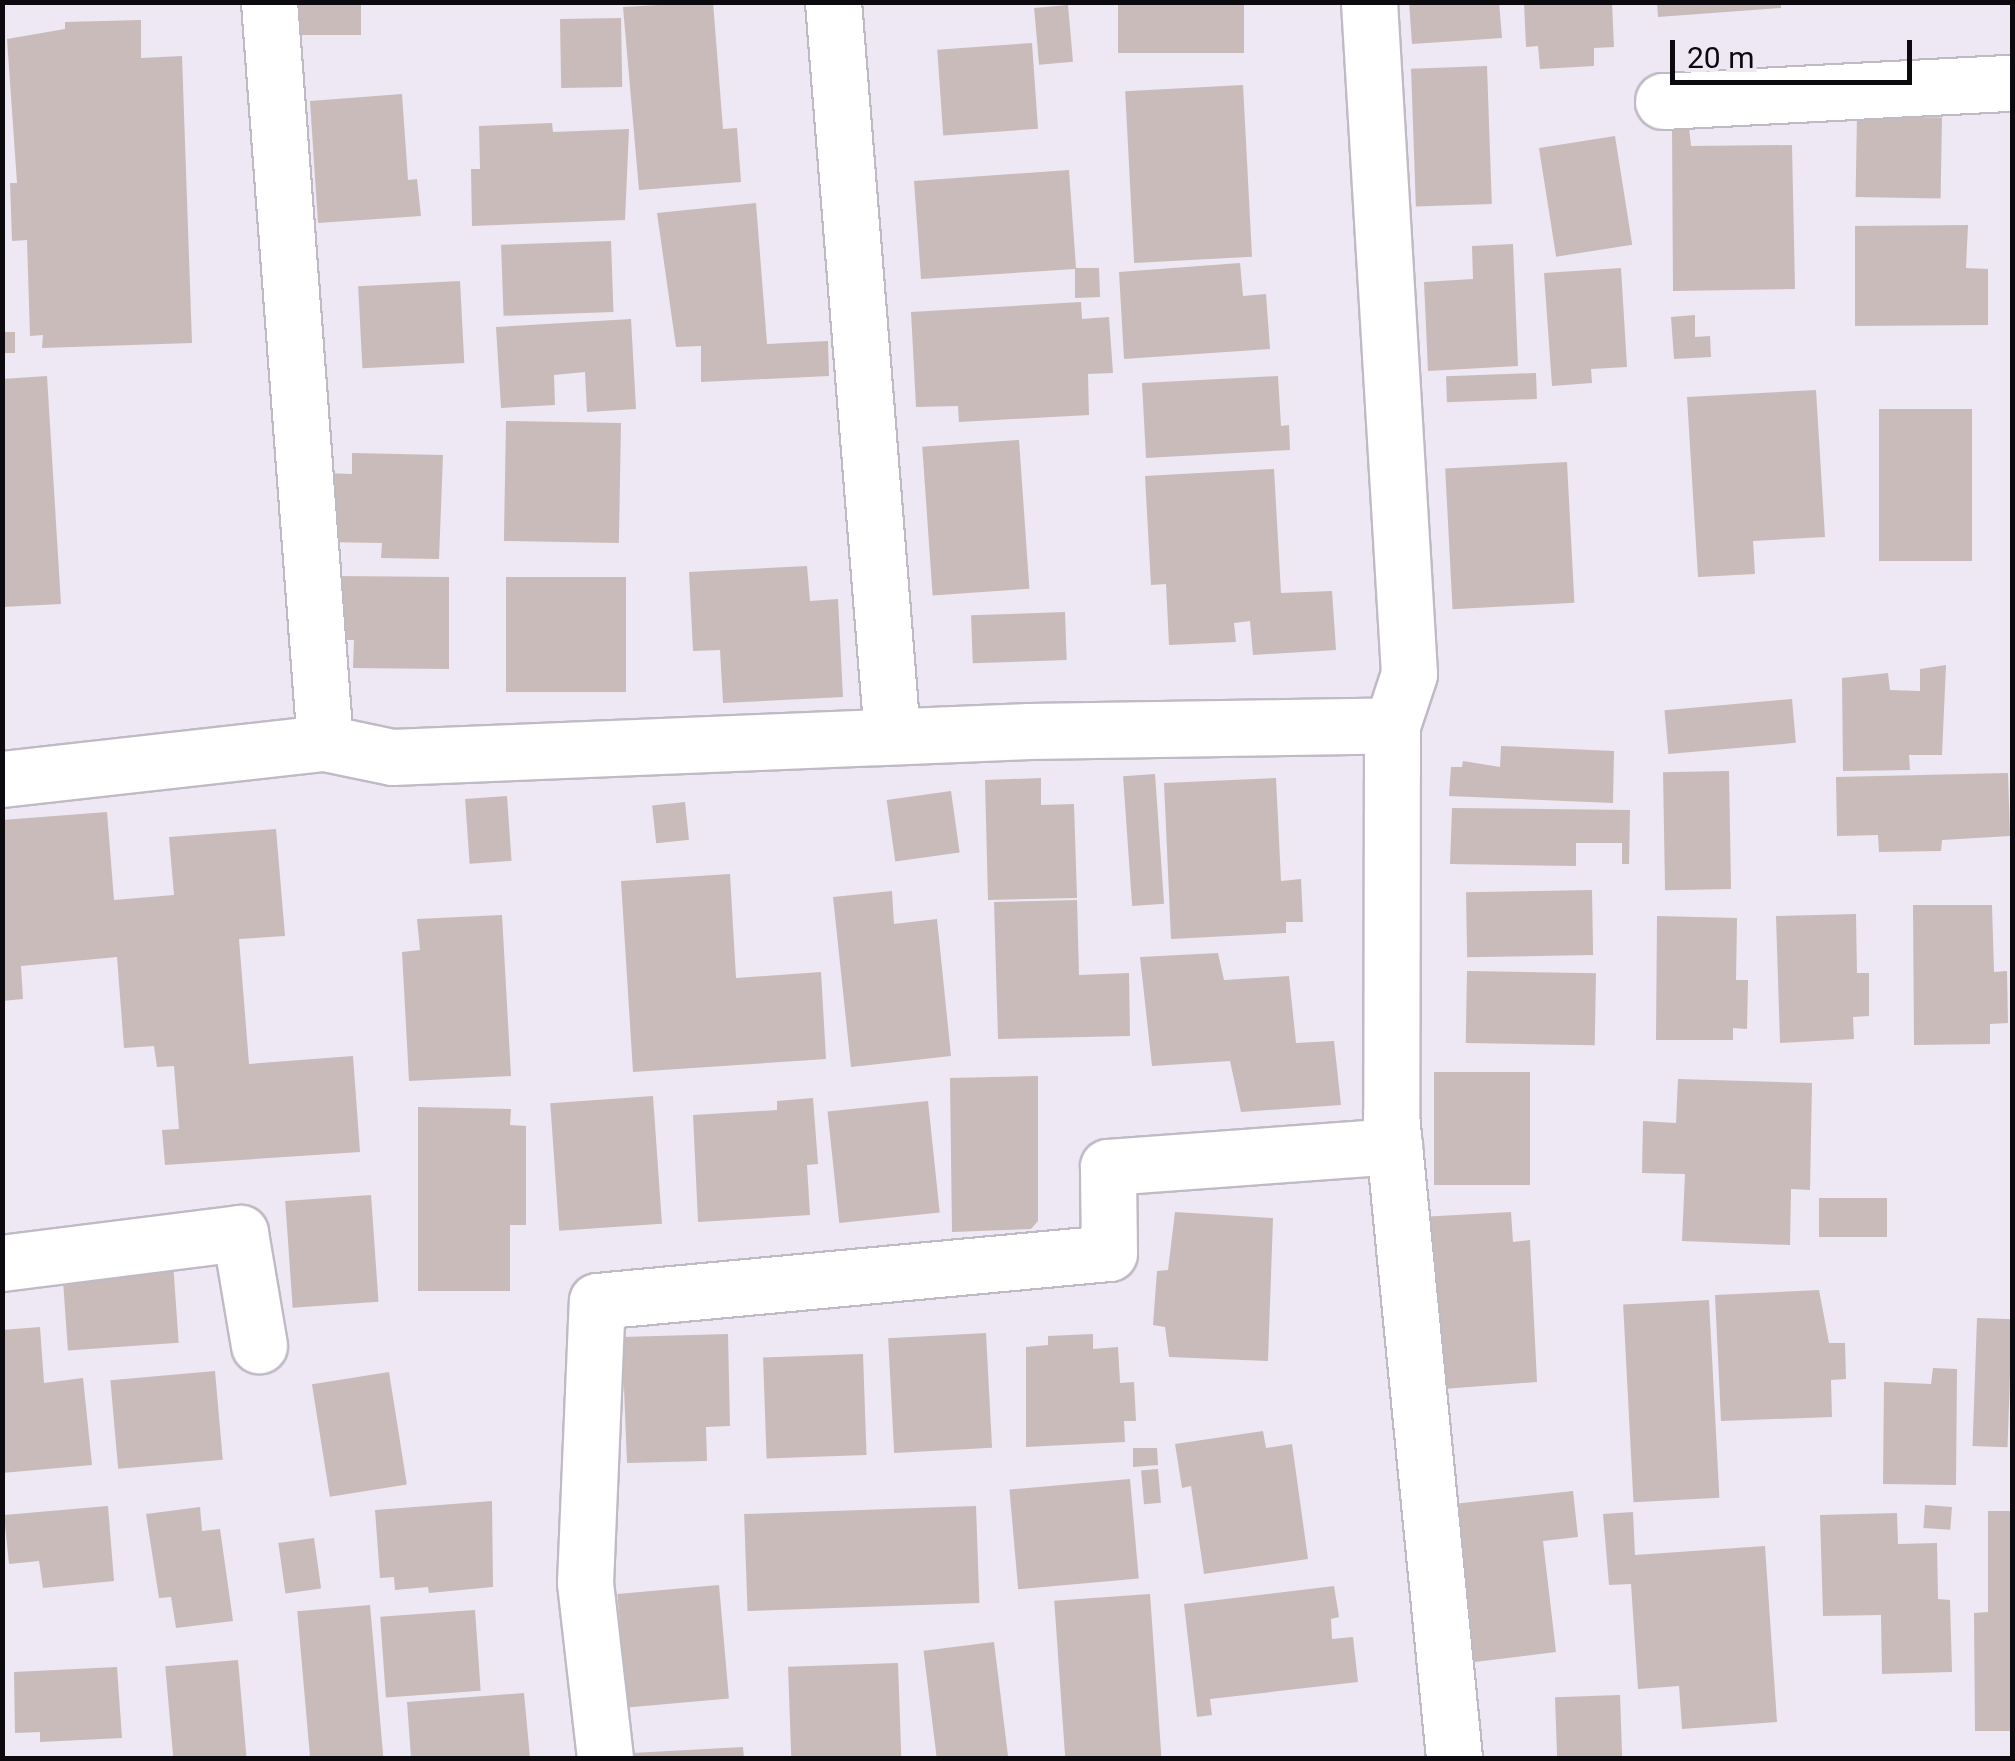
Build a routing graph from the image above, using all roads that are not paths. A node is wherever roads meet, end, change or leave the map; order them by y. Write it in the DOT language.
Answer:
graph roads {
  1 [pos="269,2"];
  2 [pos="833,2"];
  3 [pos="1369,2"];
  4 [pos="2012,83"];
  5 [pos="1663,101"];
  6 [pos="1392,725"];
  7 [pos="892,736"];
  8 [pos="325,743"];
  9 [pos="2,778"];
  10 [pos="1394,1146"];
  11 [pos="2,1262"];
  12 [pos="259,1344"];
  13 [pos="605,1758"];
  14 [pos="1454,1758"];
  1 -- 8 [label="street"];
  2 -- 7 [label="street"];
  3 -- 6 [label="street"];
  4 -- 5 [label="street"];
  6 -- 7 [label="street"];
  6 -- 10 [label="street"];
  7 -- 8 [label="street"];
  8 -- 9 [label="street"];
  10 -- 13 [label="street"];
  10 -- 14 [label="street"];
  11 -- 12 [label="street"];
}
